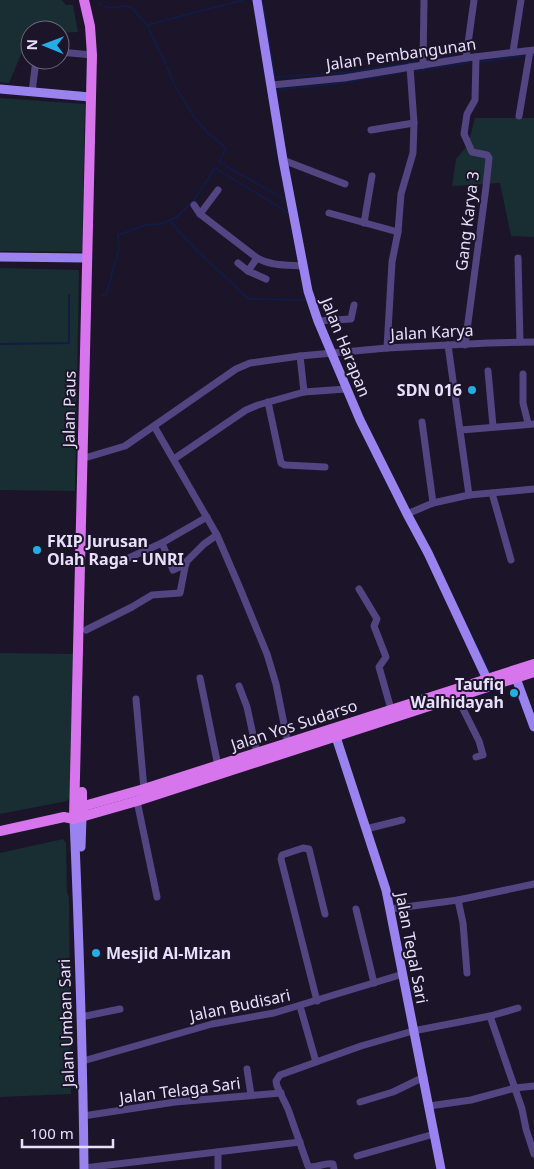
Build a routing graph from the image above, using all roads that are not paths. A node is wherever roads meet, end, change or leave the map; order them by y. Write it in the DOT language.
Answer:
graph roads {
  1 [pos="84,0"];
  2 [pos="90,0"];
  3 [pos="258,0"];
  4 [pos="424,0"];
  5 [pos="474,0"];
  6 [pos="521,0"];
  7 [pos="513,50"];
  8 [pos="532,51"];
  9 [pos="70,53"];
  10 [pos="92,55"];
  11 [pos="476,57"];
  12 [pos="466,58"];
  13 [pos="423,62"];
  14 [pos="410,69"];
  15 [pos="35,70"];
  16 [pos="272,85"];
  17 [pos="0,89"];
  18 [pos="32,92"];
  19 [pos="90,97"];
  20 [pos="519,116"];
  21 [pos="414,124"];
  22 [pos="371,130"];
  23 [pos="282,160"];
  24 [pos="372,176"];
  25 [pos="344,184"];
  26 [pos="218,190"];
  27 [pos="194,205"];
  28 [pos="329,213"];
  29 [pos="200,214"];
  30 [pos="364,223"];
  31 [pos="398,232"];
  32 [pos="0,257"];
  33 [pos="89,258"];
  34 [pos="257,258"];
  35 [pos="518,258"];
  36 [pos="238,263"];
  37 [pos="302,266"];
  38 [pos="248,272"];
  39 [pos="266,279"];
  40 [pos="354,305"];
  41 [pos="318,321"];
  42 [pos="520,342"];
  43 [pos="534,342"];
  44 [pos="448,345"];
  45 [pos="465,345"];
  46 [pos="387,348"];
  47 [pos="331,355"];
  48 [pos="300,356"];
  49 [pos="488,371"];
  50 [pos="523,374"];
  51 [pos="344,390"];
  52 [pos="304,392"];
  53 [pos="268,402"];
  54 [pos="422,422"];
  55 [pos="531,423"];
  56 [pos="154,426"];
  57 [pos="493,426"];
  58 [pos="461,430"];
  59 [pos="88,456"];
  60 [pos="174,459"];
  61 [pos="325,467"];
  62 [pos="534,489"];
  63 [pos="492,493"];
  64 [pos="469,495"];
  65 [pos="433,503"];
  66 [pos="408,513"];
  67 [pos="207,517"];
  68 [pos="217,535"];
  69 [pos="162,543"];
  70 [pos="511,560"];
  71 [pos="122,561"];
  72 [pos="186,564"];
  73 [pos="359,589"];
  74 [pos="86,630"];
  75 [pos="534,664"];
  76 [pos="534,672"];
  77 [pos="200,678"];
  78 [pos="516,678"];
  79 [pos="487,679"];
  80 [pos="239,686"];
  81 [pos="457,697"];
  82 [pos="136,699"];
  83 [pos="390,710"];
  84 [pos="534,727"];
  85 [pos="336,737"];
  86 [pos="288,744"];
  87 [pos="257,753"];
  88 [pos="476,757"];
  89 [pos="247,761"];
  90 [pos="218,766"];
  91 [pos="144,790"];
  92 [pos="137,801"];
  93 [pos="75,814"];
  94 [pos="402,820"];
  95 [pos="366,830"];
  96 [pos="0,831"];
  97 [pos="534,884"];
  98 [pos="157,897"];
  99 [pos="458,900"];
  100 [pos="356,909"];
  101 [pos="390,909"];
  102 [pos="325,914"];
  103 [pos="467,973"];
  104 [pos="403,974"];
  105 [pos="374,983"];
  106 [pos="318,1001"];
  107 [pos="300,1006"];
  108 [pos="518,1008"];
  109 [pos="120,1009"];
  110 [pos="490,1016"];
  111 [pos="81,1017"];
  112 [pos="413,1031"];
  113 [pos="83,1060"];
  114 [pos="316,1062"];
  115 [pos="247,1069"];
  116 [pos="424,1078"];
  117 [pos="534,1086"];
  118 [pos="515,1088"];
  119 [pos="281,1093"];
  120 [pos="251,1095"];
  121 [pos="360,1102"];
  122 [pos="429,1106"];
  123 [pos="83,1116"];
  124 [pos="434,1134"];
  125 [pos="300,1142"];
  126 [pos="218,1152"];
  127 [pos="534,1154"];
  128 [pos="356,1156"];
  129 [pos="84,1169"];
  130 [pos="218,1169"];
  131 [pos="334,1169"];
  132 [pos="441,1169"];
  1 -- 10 [label="main road, Jalan Paus"];
  2 -- 33 [label="main road, Jalan Paus"];
  3 -- 16 [label="street, Jalan Harapan"];
  4 -- 13 [label="street"];
  5 -- 12 [label="street"];
  6 -- 7 [label="street"];
  7 -- 8 [label="street, Jalan Pembangunan"];
  7 -- 11 [label="street, Jalan Pembangunan"];
  8 -- 20 [label="street"];
  9 -- 10 [label="street"];
  10 -- 19 [label="main road, Jalan Paus"];
  11 -- 12 [label="street, Jalan Pembangunan"];
  11 -- 45 [label="street, Gang Karya 3"];
  12 -- 13 [label="street, Jalan Pembangunan"];
  13 -- 14 [label="street, Jalan Pembangunan"];
  14 -- 16 [label="street, Jalan Pembangunan"];
  14 -- 21 [label="street"];
  15 -- 18 [label="street"];
  16 -- 23 [label="street, Jalan Harapan"];
  17 -- 18 [label="street"];
  18 -- 19 [label="street"];
  19 -- 33 [label="main road, Jalan Paus"];
  21 -- 22 [label="street"];
  21 -- 31 [label="street"];
  23 -- 25 [label="street"];
  23 -- 37 [label="street, Jalan Harapan"];
  24 -- 30 [label="street"];
  26 -- 29 [label="street"];
  27 -- 29 [label="street"];
  28 -- 30 [label="street"];
  29 -- 34 [label="street"];
  30 -- 31 [label="street"];
  31 -- 46 [label="street"];
  32 -- 33 [label="street"];
  33 -- 59 [label="main road, Jalan Paus"];
  33 -- 93 [label="main road, Jalan Paus"];
  34 -- 37 [label="street"];
  34 -- 38 [label="street"];
  35 -- 42 [label="street"];
  36 -- 38 [label="street"];
  37 -- 41 [label="street, Jalan Harapan"];
  38 -- 39 [label="street"];
  40 -- 41 [label="street"];
  41 -- 47 [label="street, Jalan Harapan"];
  42 -- 43 [label="street, Jalan Karya"];
  42 -- 45 [label="street, Jalan Karya"];
  44 -- 45 [label="street, Jalan Karya"];
  44 -- 46 [label="street, Jalan Karya"];
  44 -- 58 [label="street"];
  46 -- 47 [label="street, Jalan Karya"];
  47 -- 48 [label="street, Jalan Karya"];
  47 -- 51 [label="street, Jalan Harapan"];
  48 -- 52 [label="street"];
  48 -- 56 [label="street, Jalan Karya"];
  49 -- 57 [label="street"];
  50 -- 55 [label="street"];
  51 -- 52 [label="street"];
  51 -- 66 [label="street, Jalan Harapan"];
  52 -- 53 [label="street"];
  53 -- 60 [label="street"];
  53 -- 61 [label="street"];
  54 -- 65 [label="street"];
  55 -- 57 [label="street"];
  56 -- 59 [label="street, Jalan Karya"];
  56 -- 60 [label="street"];
  57 -- 58 [label="street"];
  58 -- 64 [label="street"];
  59 -- 74 [label="main road, Jalan Paus"];
  60 -- 67 [label="street"];
  62 -- 63 [label="street"];
  63 -- 64 [label="street"];
  63 -- 70 [label="street"];
  64 -- 65 [label="street"];
  65 -- 66 [label="street"];
  66 -- 79 [label="street, Jalan Harapan"];
  67 -- 68 [label="street"];
  67 -- 69 [label="street"];
  68 -- 72 [label="street"];
  68 -- 86 [label="street"];
  69 -- 71 [label="street"];
  69 -- 72 [label="street"];
  72 -- 74 [label="street"];
  73 -- 83 [label="street"];
  74 -- 93 [label="main road, Jalan Paus"];
  75 -- 79 [label="main road, Jalan Yos Sudarso"];
  76 -- 78 [label="main road, Jalan Yos Sudarso"];
  77 -- 90 [label="street"];
  78 -- 81 [label="main road, Jalan Yos Sudarso"];
  78 -- 84 [label="street"];
  79 -- 83 [label="main road, Jalan Yos Sudarso"];
  80 -- 87 [label="street"];
  81 -- 85 [label="main road, Jalan Yos Sudarso"];
  81 -- 88 [label="street"];
  82 -- 91 [label="street"];
  83 -- 86 [label="main road, Jalan Yos Sudarso"];
  85 -- 89 [label="main road, Jalan Yos Sudarso"];
  85 -- 95 [label="street, Jalan Tegal Sari"];
  86 -- 87 [label="main road, Jalan Yos Sudarso"];
  87 -- 89 [label="main road, Jalan Yos Sudarso"];
  89 -- 90 [label="main road, Jalan Yos Sudarso"];
  89 -- 92 [label="main road, Jalan Yos Sudarso"];
  90 -- 91 [label="main road, Jalan Yos Sudarso"];
  91 -- 93 [label="main road, Jalan Yos Sudarso"];
  92 -- 93 [label="main road, Jalan Yos Sudarso"];
  92 -- 98 [label="street"];
  93 -- 96 [label="main road, Jalan Yos Sudarso"];
  93 -- 111 [label="street, Jalan Umban Sari"];
  94 -- 95 [label="street"];
  95 -- 101 [label="street, Jalan Tegal Sari"];
  97 -- 99 [label="street"];
  99 -- 101 [label="street"];
  99 -- 103 [label="street"];
  100 -- 105 [label="street"];
  101 -- 104 [label="street, Jalan Tegal Sari"];
  102 -- 106 [label="street"];
  104 -- 105 [label="street, Jalan Budisari"];
  104 -- 112 [label="street, Jalan Tegal Sari"];
  105 -- 106 [label="street, Jalan Budisari"];
  106 -- 107 [label="street, Jalan Budisari"];
  107 -- 113 [label="street, Jalan Budisari"];
  107 -- 114 [label="street"];
  108 -- 110 [label="street"];
  109 -- 111 [label="street"];
  110 -- 112 [label="street"];
  110 -- 118 [label="street"];
  111 -- 113 [label="street, Jalan Umban Sari"];
  112 -- 114 [label="street"];
  112 -- 116 [label="street, Jalan Tegal Sari"];
  113 -- 123 [label="street, Jalan Umban Sari"];
  114 -- 119 [label="street"];
  115 -- 120 [label="street"];
  116 -- 121 [label="street"];
  116 -- 122 [label="street, Jalan Tegal Sari"];
  117 -- 118 [label="street"];
  118 -- 122 [label="street"];
  118 -- 127 [label="street"];
  119 -- 120 [label="street, Jalan Telaga Sari"];
  119 -- 125 [label="street"];
  120 -- 123 [label="street, Jalan Telaga Sari"];
  122 -- 124 [label="street, Jalan Tegal Sari"];
  123 -- 129 [label="street, Jalan Umban Sari"];
  124 -- 128 [label="street"];
  124 -- 132 [label="street, Jalan Tegal Sari"];
  125 -- 126 [label="street"];
  125 -- 131 [label="street"];
  126 -- 129 [label="street"];
  126 -- 130 [label="street"];
}
